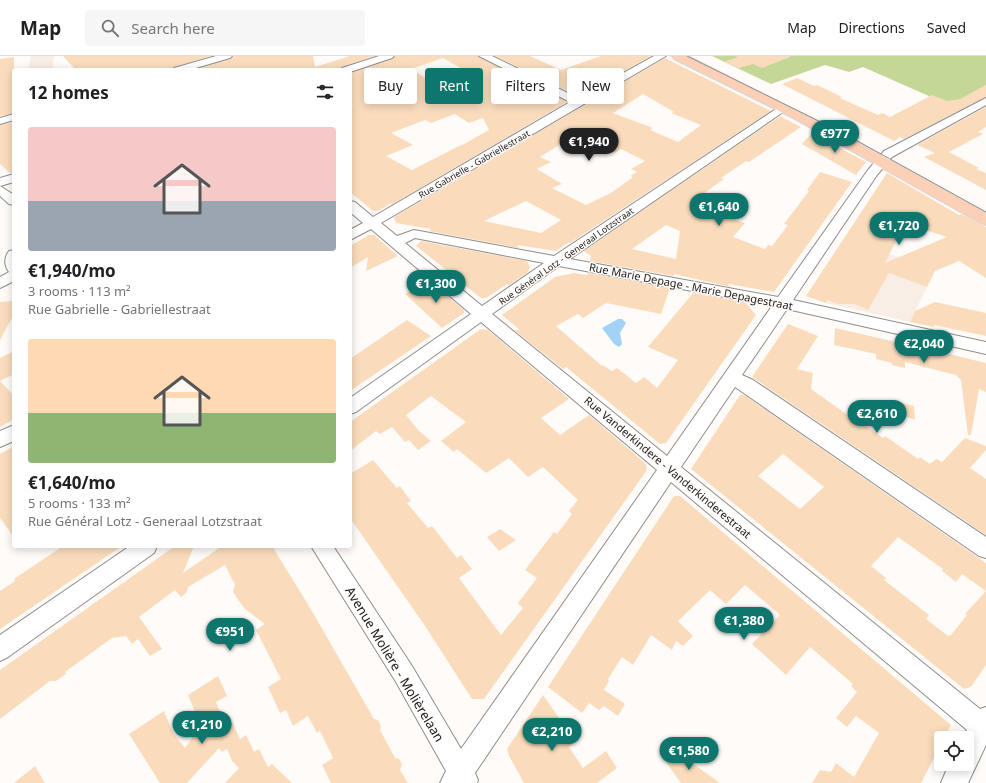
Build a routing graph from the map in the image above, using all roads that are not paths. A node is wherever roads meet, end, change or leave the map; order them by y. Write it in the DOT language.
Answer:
graph roads {
  1 [pos="228,56"];
  2 [pos="389,56"];
  3 [pos="484,56"];
  4 [pos="661,56"];
  5 [pos="678,56"];
  6 [pos="701,56"];
  7 [pos="175,60"];
  8 [pos="183,68"];
  9 [pos="187,68"];
  10 [pos="352,68"];
  11 [pos="624,77"];
  12 [pos="567,97"];
  13 [pos="986,101"];
  14 [pos="575,104"];
  15 [pos="782,108"];
  16 [pos="12,118"];
  17 [pos="0,121"];
  18 [pos="858,133"];
  19 [pos="878,143"];
  20 [pos="887,156"];
  21 [pos="12,179"];
  22 [pos="0,182"];
  23 [pos="0,190"];
  24 [pos="12,199"];
  25 [pos="986,204"];
  26 [pos="352,207"];
  27 [pos="986,220"];
  28 [pos="373,223"];
  29 [pos="352,235"];
  30 [pos="395,242"];
  31 [pos="0,252"];
  32 [pos="12,253"];
  33 [pos="558,261"];
  34 [pos="12,276"];
  35 [pos="0,283"];
  36 [pos="783,303"];
  37 [pos="483,314"];
  38 [pos="986,348"];
  39 [pos="732,378"];
  40 [pos="352,406"];
  41 [pos="12,433"];
  42 [pos="0,440"];
  43 [pos="670,468"];
  44 [pos="144,548"];
  45 [pos="322,548"];
  46 [pos="986,549"];
  47 [pos="0,649"];
  48 [pos="985,725"];
  49 [pos="974,744"];
  50 [pos="960,771"];
  51 [pos="460,779"];
  52 [pos="954,783"];
  1 -- 9 [label="street"];
  2 -- 10 [label="street"];
  3 -- 12 [label="street"];
  4 -- 11 [label="street, Rue Gabrielle - Gabriellestraat"];
  5 -- 15 [label="main road"];
  6 -- 18 [label="main road"];
  7 -- 8 [label="street"];
  13 -- 20 [label="street"];
  14 -- 28 [label="street, Rue Gabrielle - Gabriellestraat"];
  15 -- 20 [label="main road"];
  15 -- 33 [label="street, Rue Général Lotz - Generaal Lotzstraat"];
  16 -- 17 [label="street"];
  19 -- 20 [label="main road"];
  20 -- 25 [label="main road"];
  20 -- 27 [label="main road"];
  20 -- 36 [label="street"];
  21 -- 22 [label="street"];
  23 -- 24 [label="street"];
  26 -- 28 [label="street, Rue Vanderkindere - Vanderkinderestraat"];
  28 -- 29 [label="street, Rue Gabrielle - Gabriellestraat"];
  28 -- 30 [label="street, Rue Vanderkindere - Vanderkinderestraat"];
  30 -- 33 [label="street, Rue Marie Depage - Marie Depagestraat"];
  30 -- 37 [label="street, Rue Vanderkindere - Vanderkinderestraat"];
  31 -- 32 [label="street"];
  33 -- 36 [label="street, Rue Marie Depage - Marie Depagestraat"];
  33 -- 37 [label="street, Rue Général Lotz - Generaal Lotzstraat"];
  34 -- 35 [label="street"];
  36 -- 38 [label="street, Rue Marie Depage - Marie Depagestraat"];
  36 -- 39 [label="street"];
  37 -- 40 [label="street, Rue Général Lotz - Generaal Lotzstraat"];
  37 -- 43 [label="street, Rue Vanderkindere - Vanderkinderestraat"];
  39 -- 43 [label="street"];
  39 -- 46 [label="street"];
  41 -- 42 [label="street"];
  43 -- 48 [label="street, Rue Vanderkindere - Vanderkinderestraat"];
  43 -- 51 [label="street"];
  44 -- 47 [label="street"];
  45 -- 51 [label="street, Avenue Molière - Molièrelaan"];
  48 -- 49 [label="street"];
  50 -- 52 [label="street"];
}
